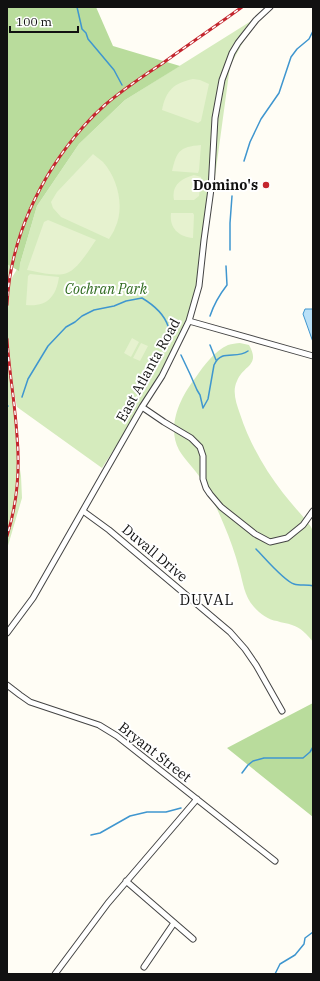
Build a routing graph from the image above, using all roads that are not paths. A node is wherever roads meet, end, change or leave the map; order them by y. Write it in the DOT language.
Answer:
graph roads {
  1 [pos="270,7"];
  2 [pos="189,321"];
  3 [pos="313,356"];
  4 [pos="142,407"];
  5 [pos="83,511"];
  6 [pos="313,511"];
  7 [pos="7,633"];
  8 [pos="7,685"];
  9 [pos="282,711"];
  10 [pos="197,799"];
  11 [pos="275,861"];
  12 [pos="126,881"];
  13 [pos="174,923"];
  14 [pos="193,939"];
  15 [pos="144,967"];
  16 [pos="56,974"];
  1 -- 2 [label="street, East Atlanta Road"];
  2 -- 3 [label="street"];
  2 -- 4 [label="street, East Atlanta Road"];
  4 -- 5 [label="street, East Atlanta Road"];
  4 -- 6 [label="street"];
  5 -- 7 [label="street, East Atlanta Road"];
  5 -- 9 [label="street, Duvall Drive"];
  8 -- 10 [label="street, Bryant Street"];
  10 -- 11 [label="street, Bryant Street"];
  10 -- 12 [label="street"];
  12 -- 13 [label="street"];
  12 -- 16 [label="street"];
  13 -- 14 [label="street"];
  13 -- 15 [label="street"];
}
